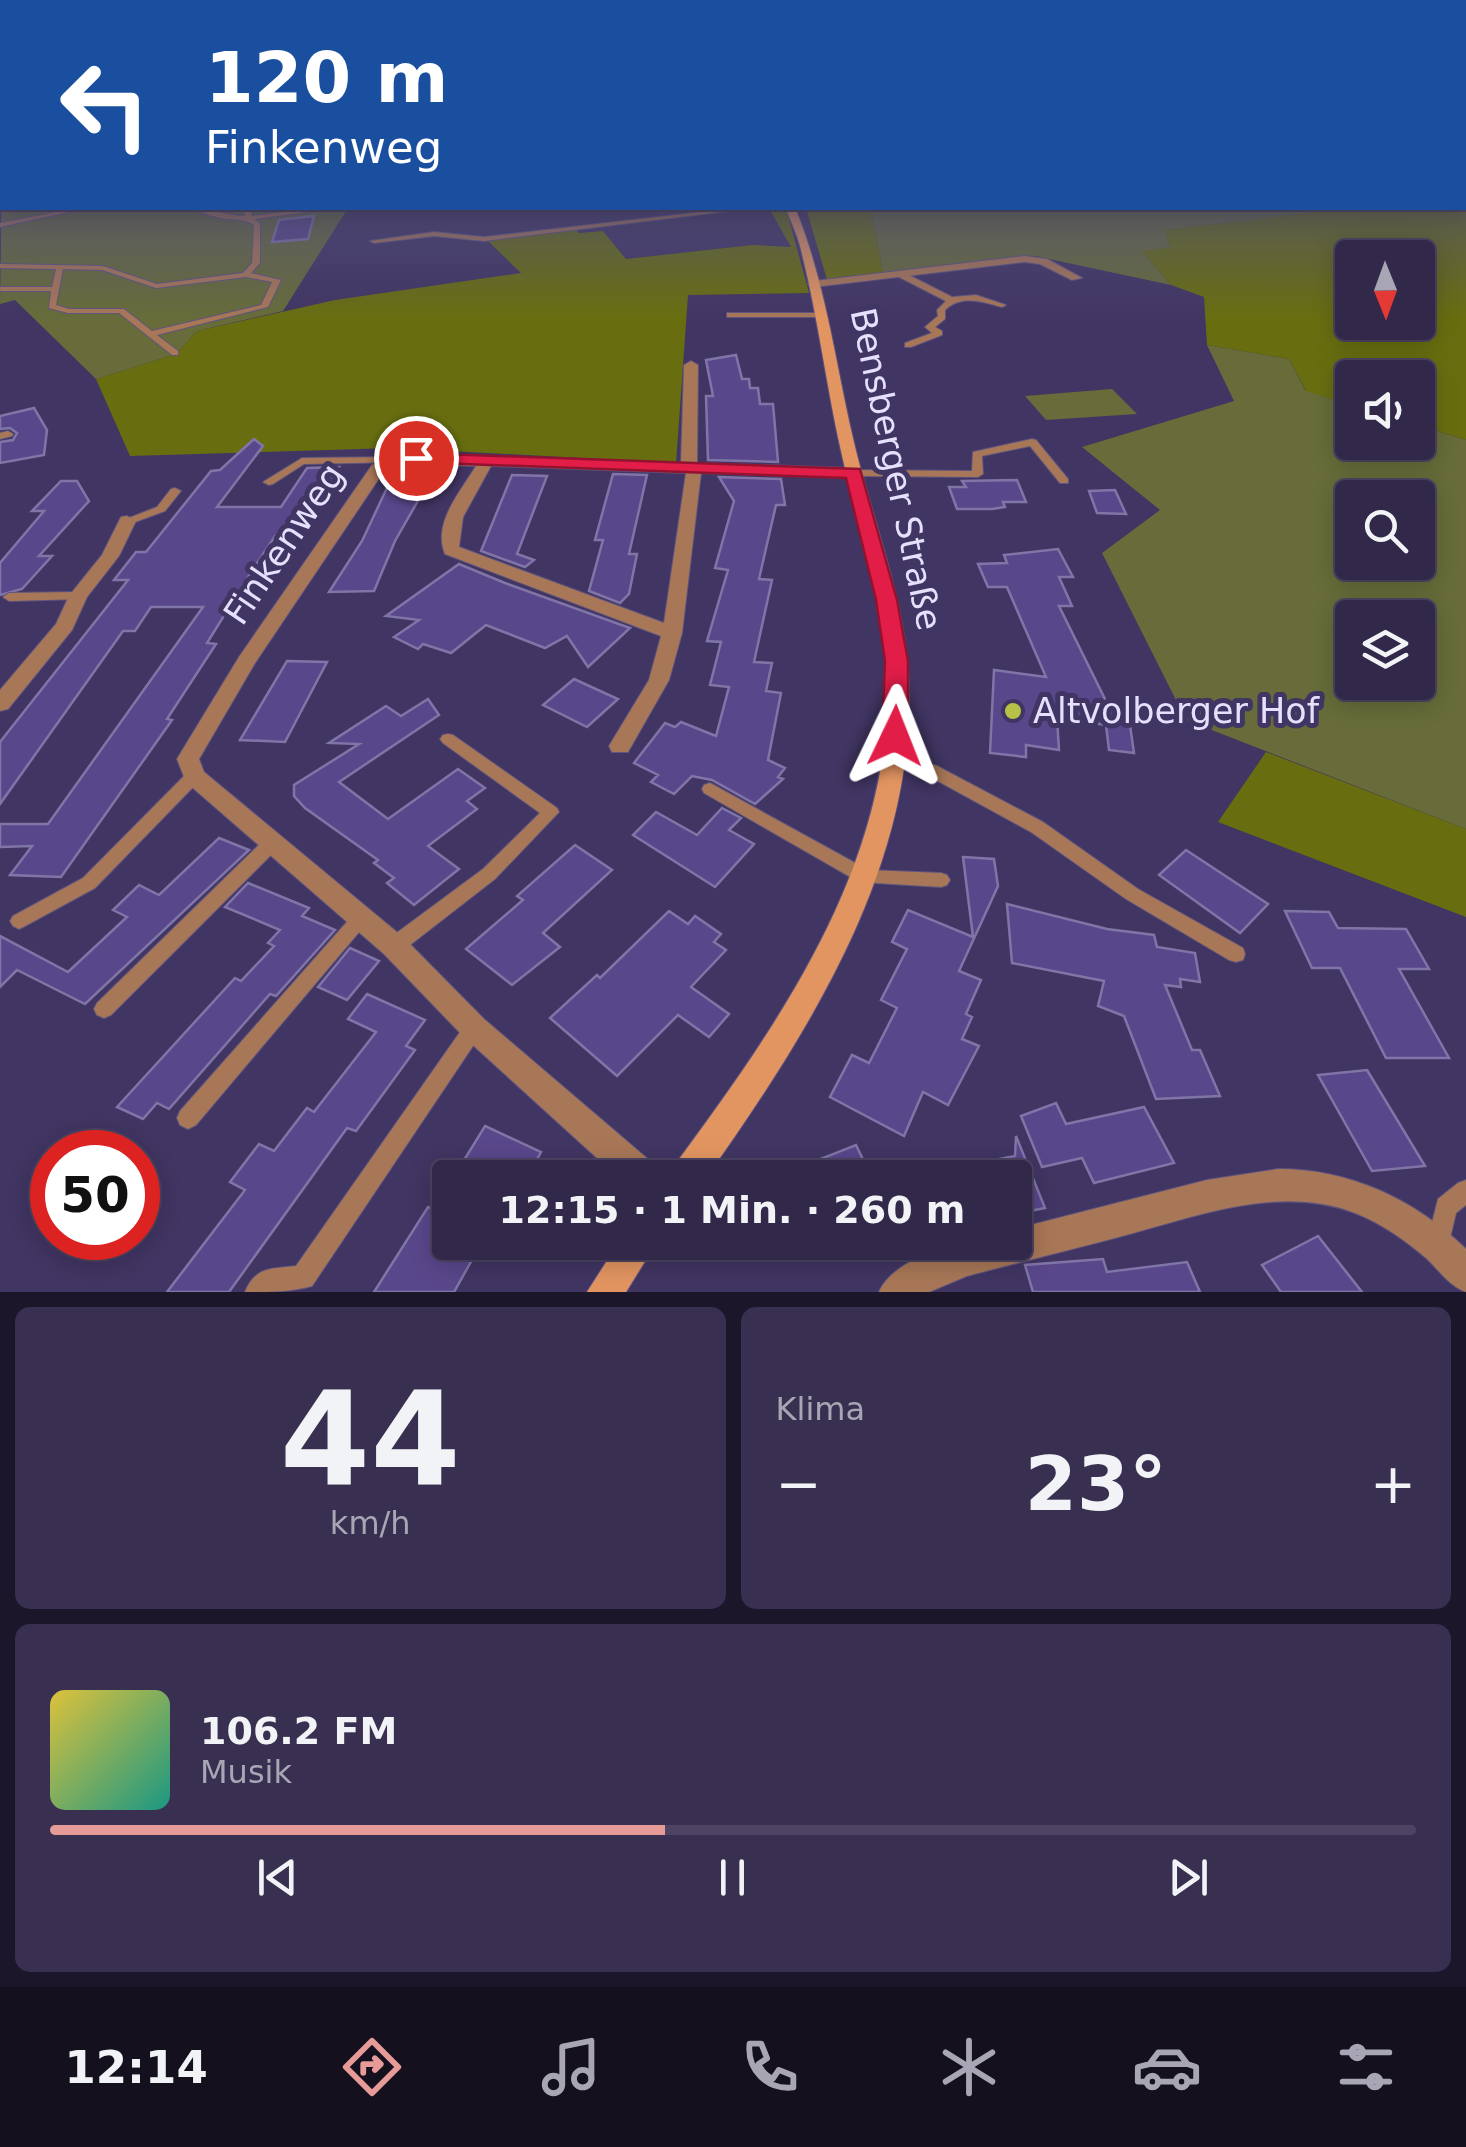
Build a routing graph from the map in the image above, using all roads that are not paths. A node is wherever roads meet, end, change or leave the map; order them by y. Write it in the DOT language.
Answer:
graph roads {
  1 [pos="40,210"];
  2 [pos="72,210"];
  3 [pos="200,210"];
  4 [pos="247,210"];
  5 [pos="311,210"];
  6 [pos="733,210"];
  7 [pos="791,210"];
  8 [pos="249,218"];
  9 [pos="0,222"];
  10 [pos="374,241"];
  11 [pos="0,266"];
  12 [pos="60,267"];
  13 [pos="900,274"];
  14 [pos="245,275"];
  15 [pos="1076,278"];
  16 [pos="814,284"];
  17 [pos="0,289"];
  18 [pos="56,289"];
  19 [pos="951,300"];
  20 [pos="1002,305"];
  21 [pos="730,314"];
  22 [pos="821,315"];
  23 [pos="154,332"];
  24 [pos="908,344"];
  25 [pos="175,353"];
  26 [pos="690,365"];
  27 [pos="398,460"];
  28 [pos="486,462"];
  29 [pos="692,469"];
  30 [pos="854,473"];
  31 [pos="1064,480"];
  32 [pos="269,482"];
  33 [pos="176,491"];
  34 [pos="127,521"];
  35 [pos="78,596"];
  36 [pos="9,597"];
  37 [pos="672,633"];
  38 [pos="0,704"];
  39 [pos="448,738"];
  40 [pos="620,746"];
  41 [pos="894,757"];
  42 [pos="194,776"];
  43 [pos="710,789"];
  44 [pos="272,843"];
  45 [pos="865,878"];
  46 [pos="941,880"];
  47 [pos="359,920"];
  48 [pos="19,921"];
  49 [pos="394,946"];
  50 [pos="1236,954"];
  51 [pos="104,1010"];
  52 [pos="474,1028"];
  53 [pos="188,1118"];
  54 [pos="624,1160"];
  55 [pos="699,1160"];
  56 [pos="1466,1190"];
  57 [pos="1440,1243"];
  58 [pos="627,1260"];
  59 [pos="1466,1275"];
  60 [pos="257,1292"];
  61 [pos="605,1292"];
  62 [pos="896,1292"];
  1 -- 9 [label="lane"];
  2 -- 9 [label="lane"];
  3 -- 8 [label="lane"];
  4 -- 8 [label="lane"];
  5 -- 8 [label="lane"];
  6 -- 10 [label="lane"];
  7 -- 16 [label="main road, Bensberger Straße"];
  8 -- 14 [label="lane"];
  11 -- 12 [label="lane"];
  12 -- 14 [label="lane"];
  12 -- 18 [label="lane"];
  13 -- 15 [label="street"];
  13 -- 16 [label="street"];
  13 -- 19 [label="lane"];
  14 -- 23 [label="lane"];
  16 -- 22 [label="main road, Bensberger Straße"];
  17 -- 18 [label="lane"];
  18 -- 23 [label="lane"];
  19 -- 20 [label="lane"];
  19 -- 24 [label="lane"];
  21 -- 22 [label="lane"];
  22 -- 30 [label="main road, Bensberger Straße"];
  23 -- 25 [label="lane"];
  26 -- 29 [label="street"];
  27 -- 28 [label="street, Finkenweg"];
  27 -- 32 [label="lane"];
  27 -- 42 [label="street, Finkenweg"];
  28 -- 29 [label="street, Finkenweg"];
  28 -- 37 [label="street"];
  29 -- 30 [label="street, Finkenweg"];
  29 -- 37 [label="street"];
  30 -- 31 [label="lane"];
  30 -- 41 [label="main road, Bensberger Straße"];
  33 -- 34 [label="lane"];
  34 -- 35 [label="street"];
  35 -- 36 [label="lane"];
  35 -- 38 [label="street"];
  37 -- 40 [label="street"];
  39 -- 49 [label="lane"];
  41 -- 45 [label="main road, Bensberger Straße"];
  41 -- 50 [label="lane"];
  42 -- 44 [label="street"];
  42 -- 48 [label="lane"];
  43 -- 45 [label="lane"];
  44 -- 47 [label="street"];
  44 -- 51 [label="lane"];
  45 -- 46 [label="lane"];
  45 -- 55 [label="main road, Bensberger Straße"];
  47 -- 49 [label="street"];
  47 -- 53 [label="lane"];
  49 -- 52 [label="street"];
  52 -- 54 [label="street"];
  52 -- 60 [label="lane"];
  56 -- 57 [label="lane"];
  57 -- 59 [label="street"];
  57 -- 62 [label="street"];
  58 -- 61 [label="main road"];
}
